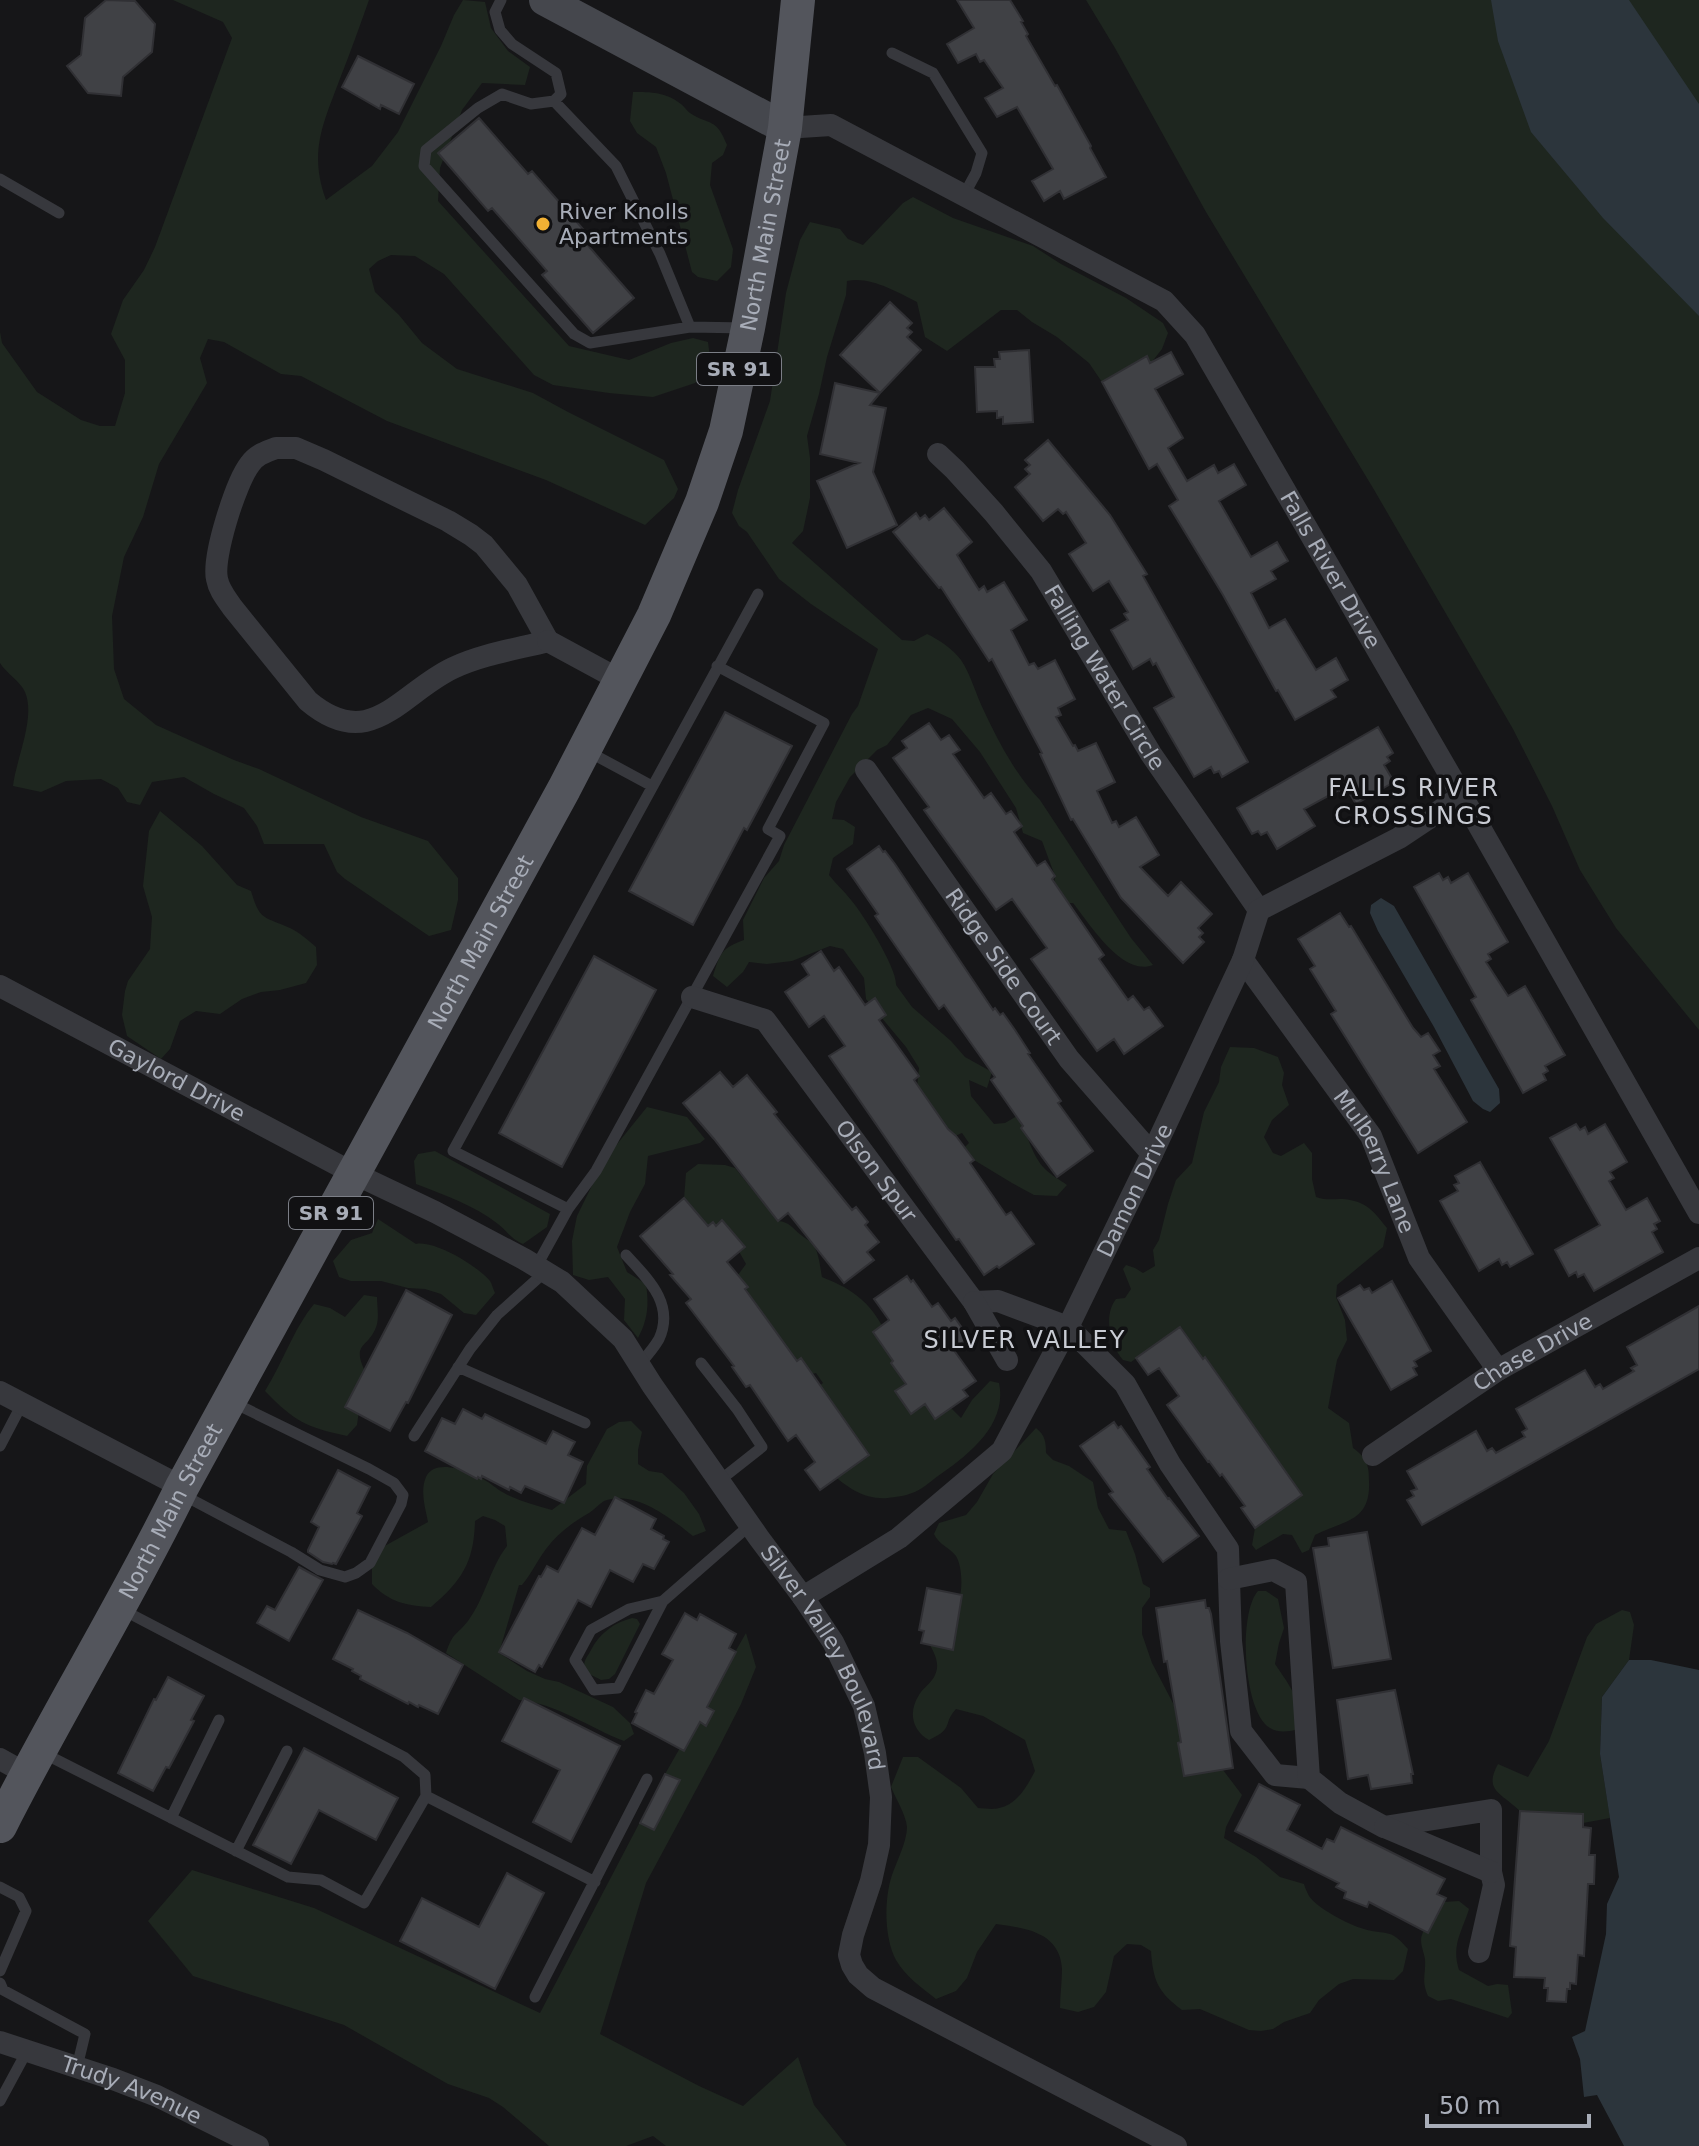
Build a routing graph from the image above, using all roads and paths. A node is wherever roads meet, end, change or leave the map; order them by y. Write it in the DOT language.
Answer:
graph roads {
  1 [pos="501,0"];
  2 [pos="545,0"];
  3 [pos="798,0"];
  4 [pos="892,53"];
  5 [pos="554,101"];
  6 [pos="785,128"];
  7 [pos="0,179"];
  8 [pos="964,195"];
  9 [pos="59,213"];
  10 [pos="690,327"];
  11 [pos="748,328"];
  12 [pos="938,454"];
  13 [pos="758,594"];
  14 [pos="548,641"];
  15 [pos="717,666"];
  16 [pos="620,680"];
  17 [pos="584,750"];
  18 [pos="866,770"];
  19 [pos="652,786"];
  20 [pos="1462,796"];
  21 [pos="1259,910"];
  22 [pos="1243,960"];
  23 [pos="0,986"];
  24 [pos="692,997"];
  25 [pos="1152,1154"];
  26 [pos="353,1173"];
  27 [pos="568,1209"];
  28 [pos="1699,1213"];
  29 [pos="626,1255"];
  30 [pos="1699,1258"];
  31 [pos="540,1269"];
  32 [pos="974,1302"];
  33 [pos="1068,1327"];
  34 [pos="1007,1360"];
  35 [pos="701,1363"];
  36 [pos="639,1365"];
  37 [pos="458,1367"];
  38 [pos="1498,1370"];
  39 [pos="0,1392"];
  40 [pos="229,1401"];
  41 [pos="22,1404"];
  42 [pos="585,1423"];
  43 [pos="414,1436"];
  44 [pos="0,1446"];
  45 [pos="1373,1455"];
  46 [pos="719,1481"];
  47 [pos="181,1490"];
  48 [pos="750,1525"];
  49 [pos="1229,1579"];
  50 [pos="803,1597"];
  51 [pos="663,1601"];
  52 [pos="119,1608"];
  53 [pos="219,1720"];
  54 [pos="287,1751"];
  55 [pos="22,1761"];
  56 [pos="1309,1778"];
  57 [pos="647,1779"];
  58 [pos="426,1796"];
  59 [pos="171,1818"];
  60 [pos="0,1826"];
  61 [pos="1384,1827"];
  62 [pos="236,1851"];
  63 [pos="1491,1872"];
  64 [pos="595,1882"];
  65 [pos="0,1887"];
  66 [pos="1479,1952"];
  67 [pos="0,1971"];
  68 [pos="0,1983"];
  69 [pos="535,1997"];
  70 [pos="0,2042"];
  71 [pos="27,2051"];
  72 [pos="77,2067"];
  73 [pos="0,2101"];
  74 [pos="258,2146"];
  75 [pos="1176,2146"];
  1 -- 5 [label="lane"];
  2 -- 6 [label="street"];
  3 -- 6 [label="main road, North Main Street / SR 91"];
  4 -- 8 [label="lane"];
  5 -- 10 [label="lane"];
  5 -- 10 [label="lane"];
  6 -- 8 [label="street, Falls River Drive"];
  6 -- 11 [label="main road, North Main Street / SR 91"];
  7 -- 9 [label="lane"];
  8 -- 20 [label="street, Falls River Drive"];
  10 -- 11 [label="lane"];
  11 -- 16 [label="main road, North Main Street / SR 91"];
  12 -- 21 [label="street, Falling Water Circle"];
  13 -- 15 [label="lane"];
  14 -- 14 [label="street"];
  14 -- 16 [label="street"];
  15 -- 19 [label="lane"];
  15 -- 24 [label="lane"];
  16 -- 17 [label="main road, North Main Street / SR 91"];
  17 -- 19 [label="lane"];
  17 -- 26 [label="main road, North Main Street / SR 91"];
  18 -- 25 [label="street, Ridge Side Court"];
  19 -- 27 [label="lane"];
  20 -- 21 [label="street"];
  20 -- 28 [label="street, Falls River Drive"];
  21 -- 22 [label="street, Damon Drive"];
  22 -- 25 [label="street, Damon Drive"];
  22 -- 38 [label="street, Mulberry Lane"];
  23 -- 26 [label="street, Gaylord Drive"];
  24 -- 27 [label="lane"];
  24 -- 32 [label="street, Olson Spur"];
  25 -- 33 [label="street, Damon Drive"];
  26 -- 31 [label="street, Silver Valley Boulevard"];
  26 -- 40 [label="main road, North Main Street / SR 91"];
  27 -- 31 [label="lane"];
  29 -- 36 [label="lane"];
  30 -- 38 [label="street, Chase Drive"];
  31 -- 36 [label="street, Silver Valley Boulevard"];
  31 -- 37 [label="lane"];
  32 -- 33 [label="street"];
  32 -- 34 [label="street, Olson Spur"];
  33 -- 49 [label="street"];
  33 -- 50 [label="street, Damon Drive"];
  35 -- 46 [label="lane"];
  36 -- 46 [label="street, Silver Valley Boulevard"];
  37 -- 42 [label="lane"];
  37 -- 43 [label="lane"];
  38 -- 45 [label="street, Chase Drive"];
  39 -- 41 [label="street"];
  40 -- 47 [label="main road, North Main Street / SR 91"];
  40 -- 47 [label="lane"];
  41 -- 44 [label="lane"];
  41 -- 47 [label="street"];
  46 -- 48 [label="street, Silver Valley Boulevard"];
  47 -- 52 [label="main road, North Main Street / SR 91"];
  48 -- 50 [label="street, Silver Valley Boulevard"];
  48 -- 51 [label="lane"];
  49 -- 56 [label="street"];
  49 -- 56 [label="street"];
  50 -- 75 [label="street, Silver Valley Boulevard"];
  51 -- 51 [label="lane"];
  52 -- 55 [label="main road, North Main Street / SR 91"];
  52 -- 58 [label="lane"];
  53 -- 59 [label="lane"];
  54 -- 62 [label="lane"];
  55 -- 59 [label="lane"];
  55 -- 60 [label="main road, North Main Street / SR 91"];
  56 -- 61 [label="street"];
  57 -- 64 [label="lane"];
  58 -- 62 [label="lane"];
  58 -- 64 [label="lane"];
  59 -- 62 [label="lane"];
  61 -- 63 [label="street"];
  61 -- 63 [label="street"];
  63 -- 66 [label="street"];
  64 -- 69 [label="lane"];
  65 -- 67 [label="lane"];
  68 -- 72 [label="lane"];
  70 -- 71 [label="street, Trudy Avenue"];
  71 -- 72 [label="street, Trudy Avenue"];
  71 -- 73 [label="lane"];
  72 -- 74 [label="street, Trudy Avenue"];
}
